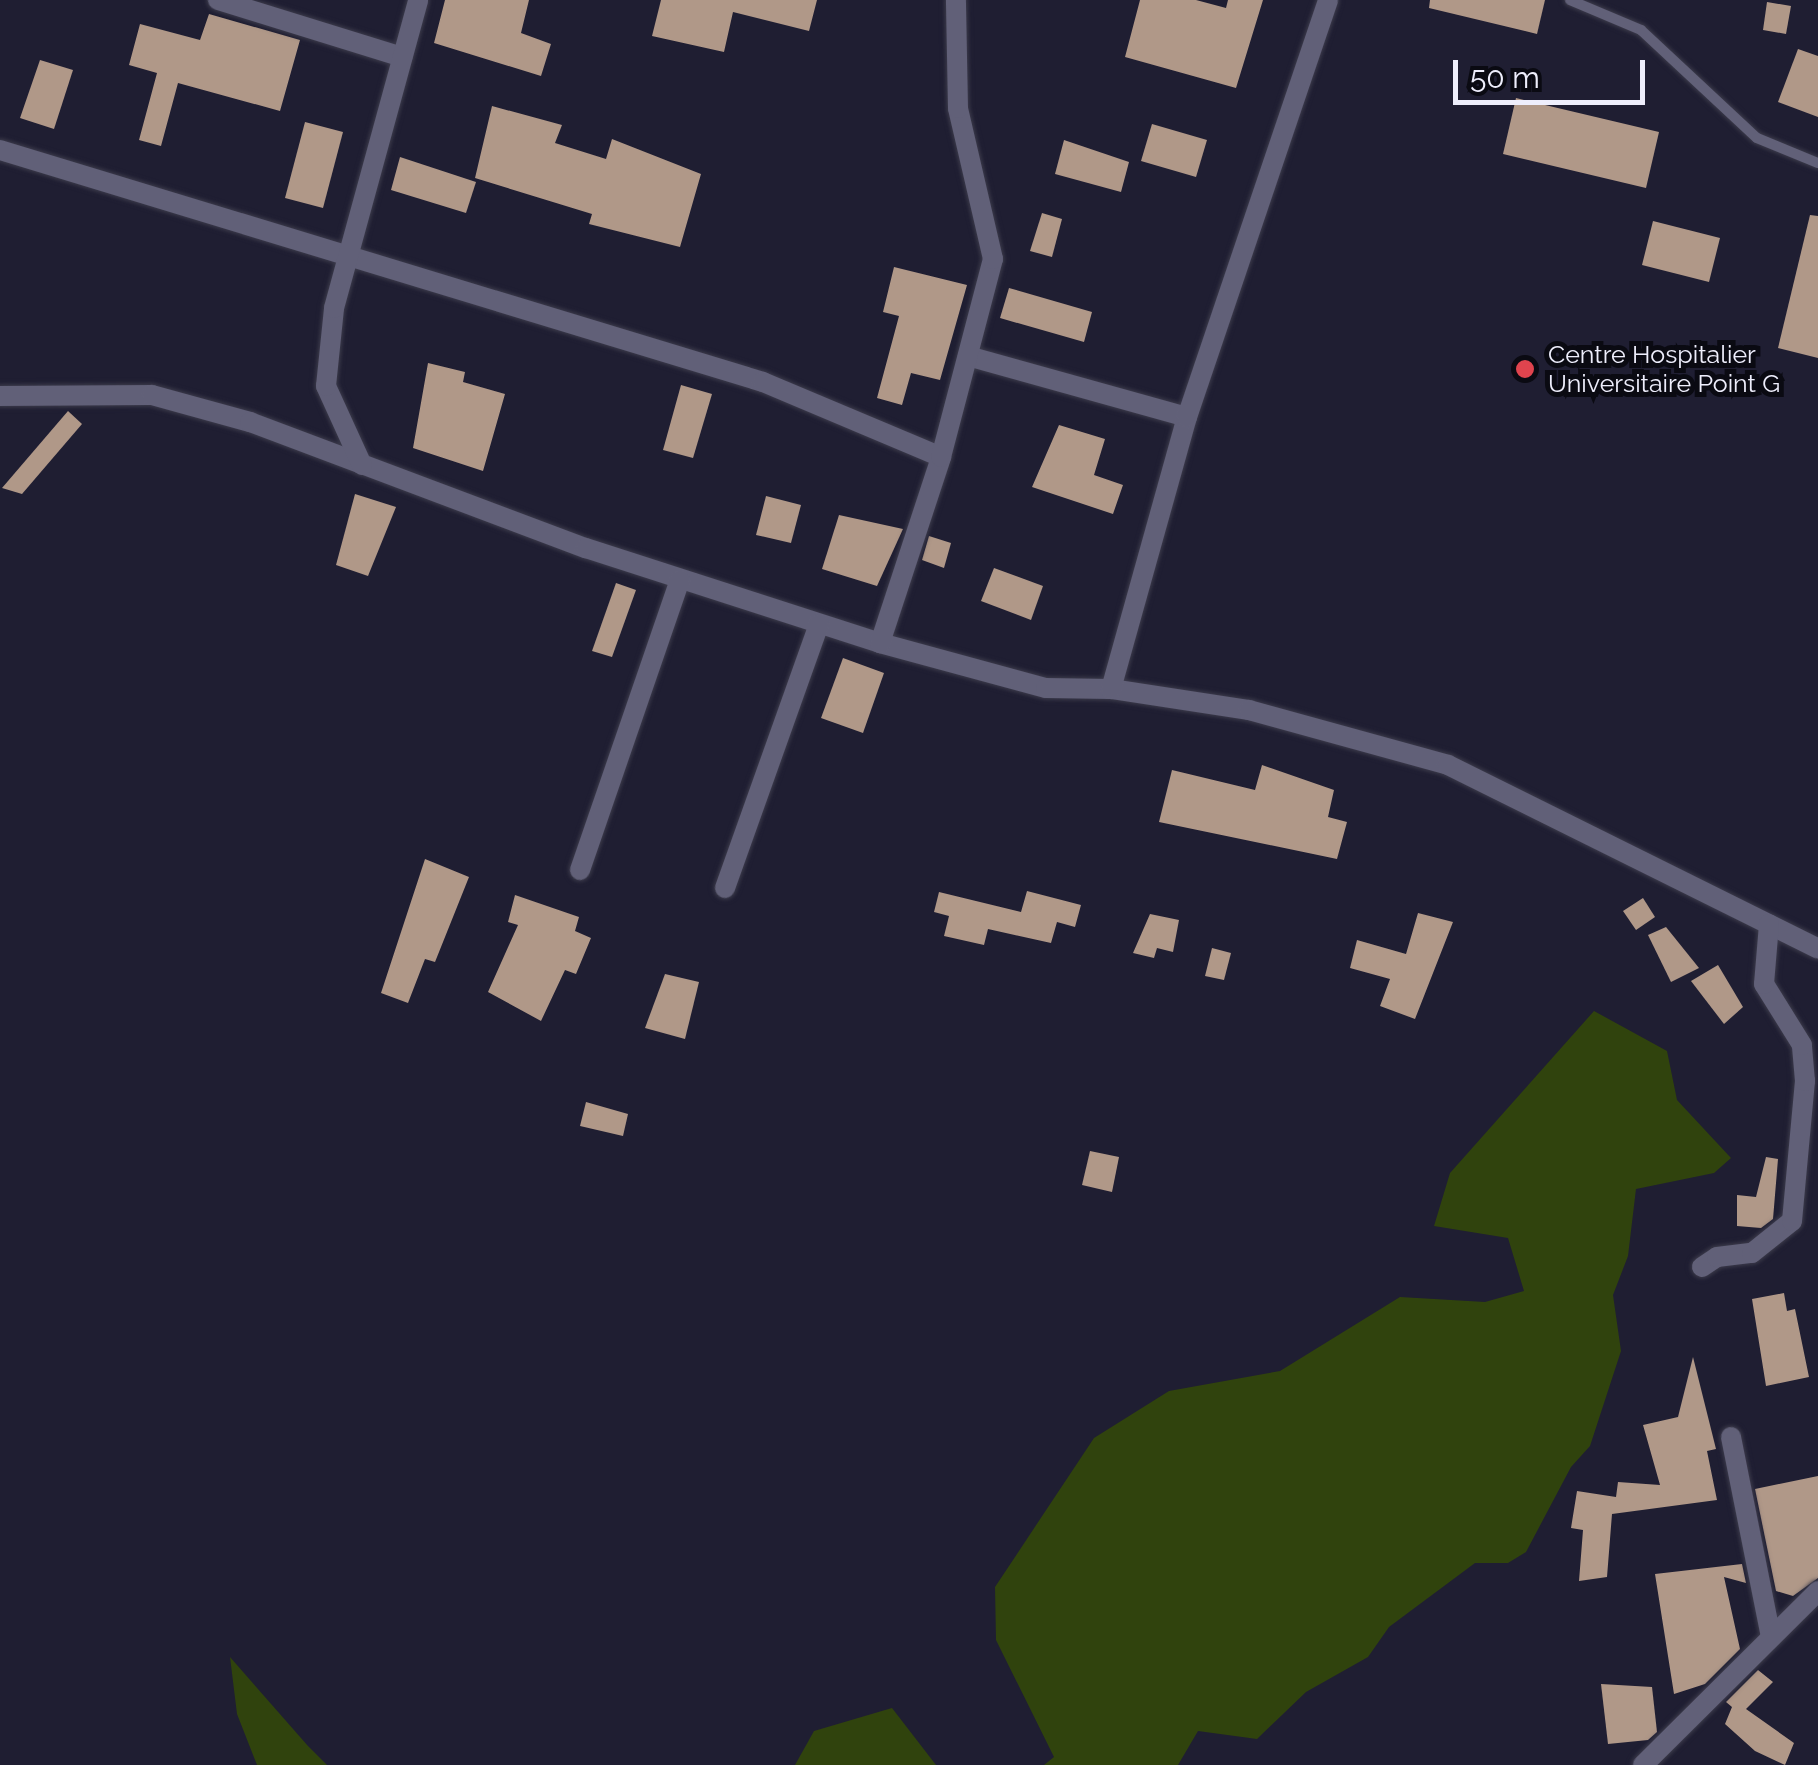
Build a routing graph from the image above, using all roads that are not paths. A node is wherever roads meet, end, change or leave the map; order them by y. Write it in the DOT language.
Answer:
graph roads {
  1 [pos="218,0"];
  2 [pos="418,0"];
  3 [pos="956,0"];
  4 [pos="1328,0"];
  5 [pos="1570,0"];
  6 [pos="402,58"];
  7 [pos="0,150"];
  8 [pos="1818,163"];
  9 [pos="348,254"];
  10 [pos="968,356"];
  11 [pos="0,396"];
  12 [pos="1187,417"];
  13 [pos="941,457"];
  14 [pos="362,464"];
  15 [pos="680,580"];
  16 [pos="819,624"];
  17 [pos="880,643"];
  18 [pos="1111,689"];
  19 [pos="580,870"];
  20 [pos="725,888"];
  21 [pos="1769,924"];
  22 [pos="1818,949"];
  23 [pos="1702,1267"];
  24 [pos="1732,1437"];
  25 [pos="1818,1590"];
  26 [pos="1771,1637"];
  27 [pos="1642,1765"];
  1 -- 6 [label="street"];
  2 -- 6 [label="street"];
  3 -- 10 [label="street"];
  4 -- 12 [label="street"];
  5 -- 8 [label="lane"];
  6 -- 9 [label="street"];
  7 -- 9 [label="street"];
  9 -- 13 [label="street"];
  9 -- 14 [label="street"];
  10 -- 12 [label="street"];
  10 -- 13 [label="street"];
  11 -- 14 [label="street"];
  12 -- 18 [label="street"];
  13 -- 17 [label="street"];
  14 -- 15 [label="street"];
  15 -- 16 [label="street"];
  15 -- 19 [label="street"];
  16 -- 17 [label="street"];
  16 -- 20 [label="street"];
  17 -- 18 [label="street"];
  18 -- 21 [label="street"];
  21 -- 22 [label="street"];
  21 -- 23 [label="street"];
  24 -- 26 [label="street"];
  25 -- 26 [label="street"];
  26 -- 27 [label="street"];
}
